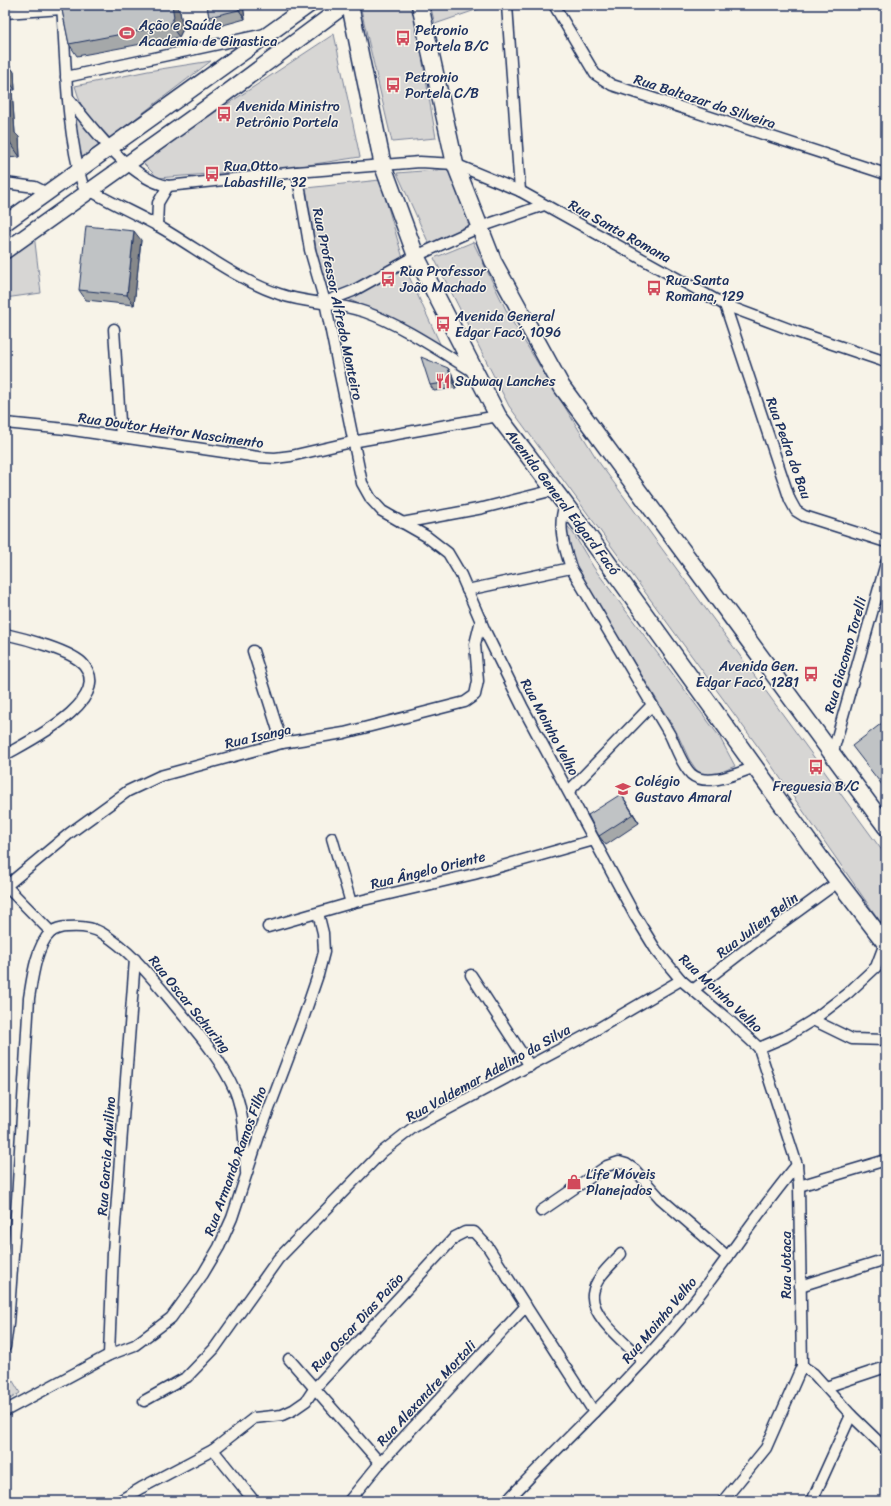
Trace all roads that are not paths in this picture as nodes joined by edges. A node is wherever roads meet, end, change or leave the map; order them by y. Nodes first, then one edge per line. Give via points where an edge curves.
1 (309, 5) edge
2 (345, 5) edge
3 (350, 5) edge
4 (420, 5) edge
5 (507, 5) edge
6 (554, 5) edge
7 (62, 7) edge
8 (5, 13) edge
9 (271, 32) junction
10 (66, 76) junction
11 (68, 98) junction
12 (109, 148) junction
13 (127, 163) junction
14 (454, 164) junction
15 (383, 166) junction
16 (78, 171) junction
17 (296, 172) junction
18 (886, 174) edge
19 (5, 183) edge
20 (168, 186) junction
21 (90, 191) junction
22 (520, 191) junction
23 (47, 193) junction
24 (544, 205) junction
25 (5, 223) edge
26 (157, 226) junction
27 (480, 227) junction
28 (5, 251) edge
29 (416, 256) junction
30 (325, 302) junction
31 (725, 305) junction
32 (114, 329) dead end
33 (886, 362) edge
34 (474, 372) junction
35 (498, 416) junction
36 (5, 424) edge
37 (121, 437) junction
38 (352, 442) junction
39 (554, 490) junction
40 (565, 504) junction
41 (402, 523) junction
42 (886, 542) edge
43 (886, 563) edge
44 (571, 568) junction
45 (467, 590) junction
46 (481, 620) junction
47 (5, 634) edge
48 (253, 651) dead end
49 (652, 705) junction
50 (282, 743) junction
51 (5, 755) edge
52 (832, 755) junction
53 (755, 767) junction
54 (569, 791) junction
55 (886, 827) edge
56 (332, 838) dead end
57 (594, 840) junction
58 (838, 882) junction
59 (5, 887) edge
60 (352, 903) junction
61 (318, 912) junction
62 (268, 926) dead end
63 (51, 932) junction
64 (886, 944) edge
65 (135, 959) junction
66 (881, 966) edge
67 (471, 975) dead end
68 (681, 980) junction
69 (693, 990) junction
70 (814, 1020) junction
71 (886, 1040) edge
72 (759, 1048) junction
73 (530, 1066) junction
74 (886, 1160) edge
75 (797, 1165) junction
76 (246, 1172) junction
77 (799, 1186) junction
78 (541, 1211) dead end
79 (621, 1254) dead end
80 (728, 1257) junction
81 (886, 1258) edge
82 (800, 1286) junction
83 (526, 1306) junction
84 (5, 1347) edge
85 (109, 1355) junction
86 (289, 1360) dead end
87 (643, 1361) junction
88 (802, 1366) junction
89 (886, 1367) edge
90 (826, 1387) junction
91 (314, 1389) junction
92 (144, 1401) dead end
93 (5, 1411) edge
94 (594, 1412) junction
95 (851, 1415) junction
96 (886, 1449) edge
97 (213, 1450) junction
98 (380, 1463) junction
99 (119, 1501) edge
100 (254, 1501) edge
101 (349, 1501) edge
102 (507, 1501) edge
103 (723, 1501) edge
104 (812, 1501) edge

1 - 9 main road
2 - 13 main road
3 - 15 main road, Avenida General Edgard Facó
4 - 14 main road
5 - 22 street
6 - 18 street, Rua Baltazar da Silveira via 595,74 612,85
7 - 8 street
7 - 10 street
9 - 10 street
9 - 12 main road
10 - 11 street
11 - 12 street
11 - 16 street
12 - 13 street
12 - 16 main road
13 - 20 street via 148,180
13 - 21 main road
14 - 15 street, Rua Santa Romana via 420,162
14 - 22 street, Rua Santa Romana
14 - 27 main road
15 - 17 street, Rua Santa Romana
15 - 29 main road, Avenida General Edgard Facó
16 - 21 street via 83,186
16 - 23 main road
17 - 20 street, Rua Santa Romana
17 - 30 street, Rua Professor Alfredo Monteiro via 310,250
19 - 23 street via 35,187
20 - 26 street via 158,203
21 - 26 street
21 - 28 main road
22 - 24 street, Rua Santa Romana
23 - 25 main road
24 - 27 street
24 - 31 street, Rua Santa Romana
26 - 30 street via 246,279 279,294 301,300
27 - 29 street
27 - 52 main road via 493,261 562,387
29 - 30 street via 353,291
29 - 34 main road, Avenida General Edgard Facó
30 - 34 street via 365,312 384,320
30 - 38 street, Rua Professor Alfredo Monteiro
31 - 33 street, Rua Santa Romana
31 - 42 street, Rua Pedra do Bau via 790,500 796,511 804,516
32 - 37 street
34 - 35 main road, Avenida General Edgard Facó
35 - 38 street, Rua Doutor Heitor Nascimento
35 - 39 main road, Avenida General Edgard Facó
36 - 37 street, Rua Doutor Heitor Nascimento
37 - 38 street, Rua Doutor Heitor Nascimento via 275,458
38 - 41 street, Rua Moinho Velho via 362,482 371,499 382,511
39 - 40 main road, Avenida General Edgard Facó
39 - 41 street via 483,508
40 - 44 street via 561,535
40 - 53 main road, Avenida General Edgard Facó
41 - 45 street, Rua Moinho Velho via 426,536 448,554
43 - 52 street, Rua Giacomo Torelli
44 - 45 street
44 - 49 street
45 - 46 street, Rua Moinho Velho
46 - 50 street, Rua Isanga via 475,644 478,681 475,695 465,702 344,733
46 - 54 street, Rua Moinho Velho via 522,706
47 - 51 street via 68,653 84,664 90,682 88,693 79,706 41,734
48 - 50 street
49 - 53 street via 684,763 692,774 700,779 711,779
49 - 54 street
50 - 59 street, Rua Isanga via 160,776 128,790 70,833
52 - 55 main road
53 - 58 main road, Avenida General Edgard Facó
54 - 57 street, Rua Moinho Velho
56 - 60 street
57 - 60 street, Rua Ângelo Oriente via 474,874
57 - 68 street, Rua Moinho Velho via 656,950
58 - 64 main road, Avenida General Edgard Facó
58 - 69 street, Rua Julien Belin
59 - 63 street
60 - 61 street, Rua Ângelo Oriente
61 - 62 street, Rua Ângelo Oriente
61 - 76 street, Rua Armando Ramos Filho via 324,952 318,975
63 - 65 street, Rua Oscar Schuring via 63,927 79,926 100,932
63 - 84 street via 42,944 29,998 17,1207
64 - 66 street
65 - 76 street, Rua Oscar Schuring via 204,1040 223,1067 236,1093
65 - 85 street, Rua Garcia Aquilino via 113,1252
66 - 70 street
67 - 73 street
68 - 69 street, Rua Moinho Velho
68 - 73 street, Rua Valdemar Adelino da Silva
69 - 72 street, Rua Moinho Velho
70 - 71 street via 852,1039
70 - 72 street
72 - 75 street, Rua Moinho Velho
73 - 92 street, Rua Valdemar Adelino da Silva via 414,1128 382,1152 278,1259 214,1349 187,1376
74 - 77 street
75 - 77 street, Rua Jotaca
75 - 80 street, Rua Moinho Velho
76 - 85 street, Rua Armando Ramos Filho via 232,1218 219,1247 188,1296 165,1323 135,1345
77 - 82 street, Rua Jotaca
78 - 80 street via 607,1166 619,1162 635,1170 660,1198
79 - 87 street via 601,1275 593,1292 593,1304 598,1316
80 - 87 street, Rua Moinho Velho via 680,1319
81 - 82 street
82 - 88 street, Rua Jotaca
83 - 91 street, Rua Oscar Dias Paião via 488,1247 474,1232 465,1232 455,1237
83 - 94 street
83 - 98 street, Rua Alexandre Mortali
85 - 93 street, Rua Armando Ramos Filho
86 - 91 street
87 - 94 street, Rua Moinho Velho
88 - 90 street
88 - 103 street via 766,1448
89 - 90 street
90 - 95 street
91 - 97 street, Rua Oscar Dias Paião via 306,1401 293,1410 282,1415 254,1418
91 - 98 street
94 - 102 street, Rua Moinho Velho
95 - 96 street
95 - 104 street
97 - 99 street
97 - 100 street
98 - 101 street, Rua Alexandre Mortali

